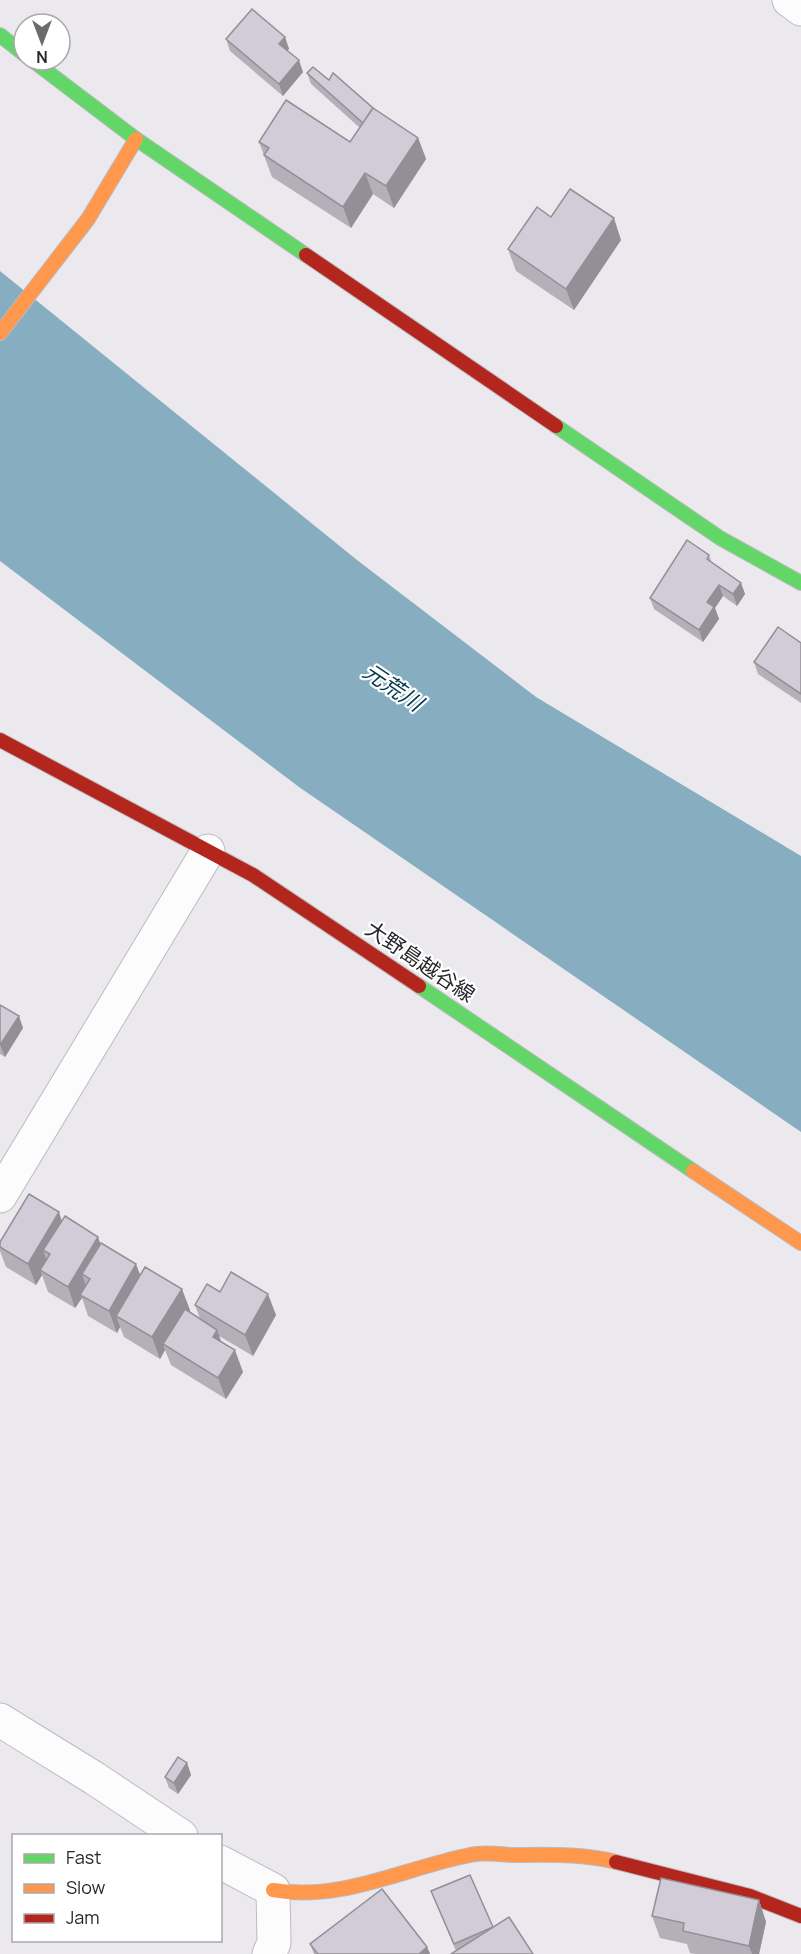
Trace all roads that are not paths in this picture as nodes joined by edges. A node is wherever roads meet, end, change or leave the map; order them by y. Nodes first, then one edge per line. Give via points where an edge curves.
1 (789, 0) edge
2 (801, 9) edge
3 (0, 35) edge
4 (12, 44) edge
5 (48, 72) edge
6 (136, 139) junction
7 (0, 333) edge
8 (801, 583) edge
9 (0, 740) edge
10 (208, 851) junction
11 (0, 1196) edge
12 (801, 1243) edge
13 (0, 1720) edge
14 (178, 1834) edge
15 (222, 1863) edge
16 (273, 1890) junction
17 (801, 1916) edge
18 (269, 1954) edge

1 - 2 street
3 - 4 street
5 - 6 street
6 - 7 street via 88,219
6 - 8 street via 720,538
9 - 10 street, 大野島越谷線
10 - 11 street
10 - 12 street, 大野島越谷線 via 263,882
13 - 14 street
15 - 16 street
16 - 17 street via 333,1891 472,1854 593,1856 750,1896
16 - 18 street via 274,1943

